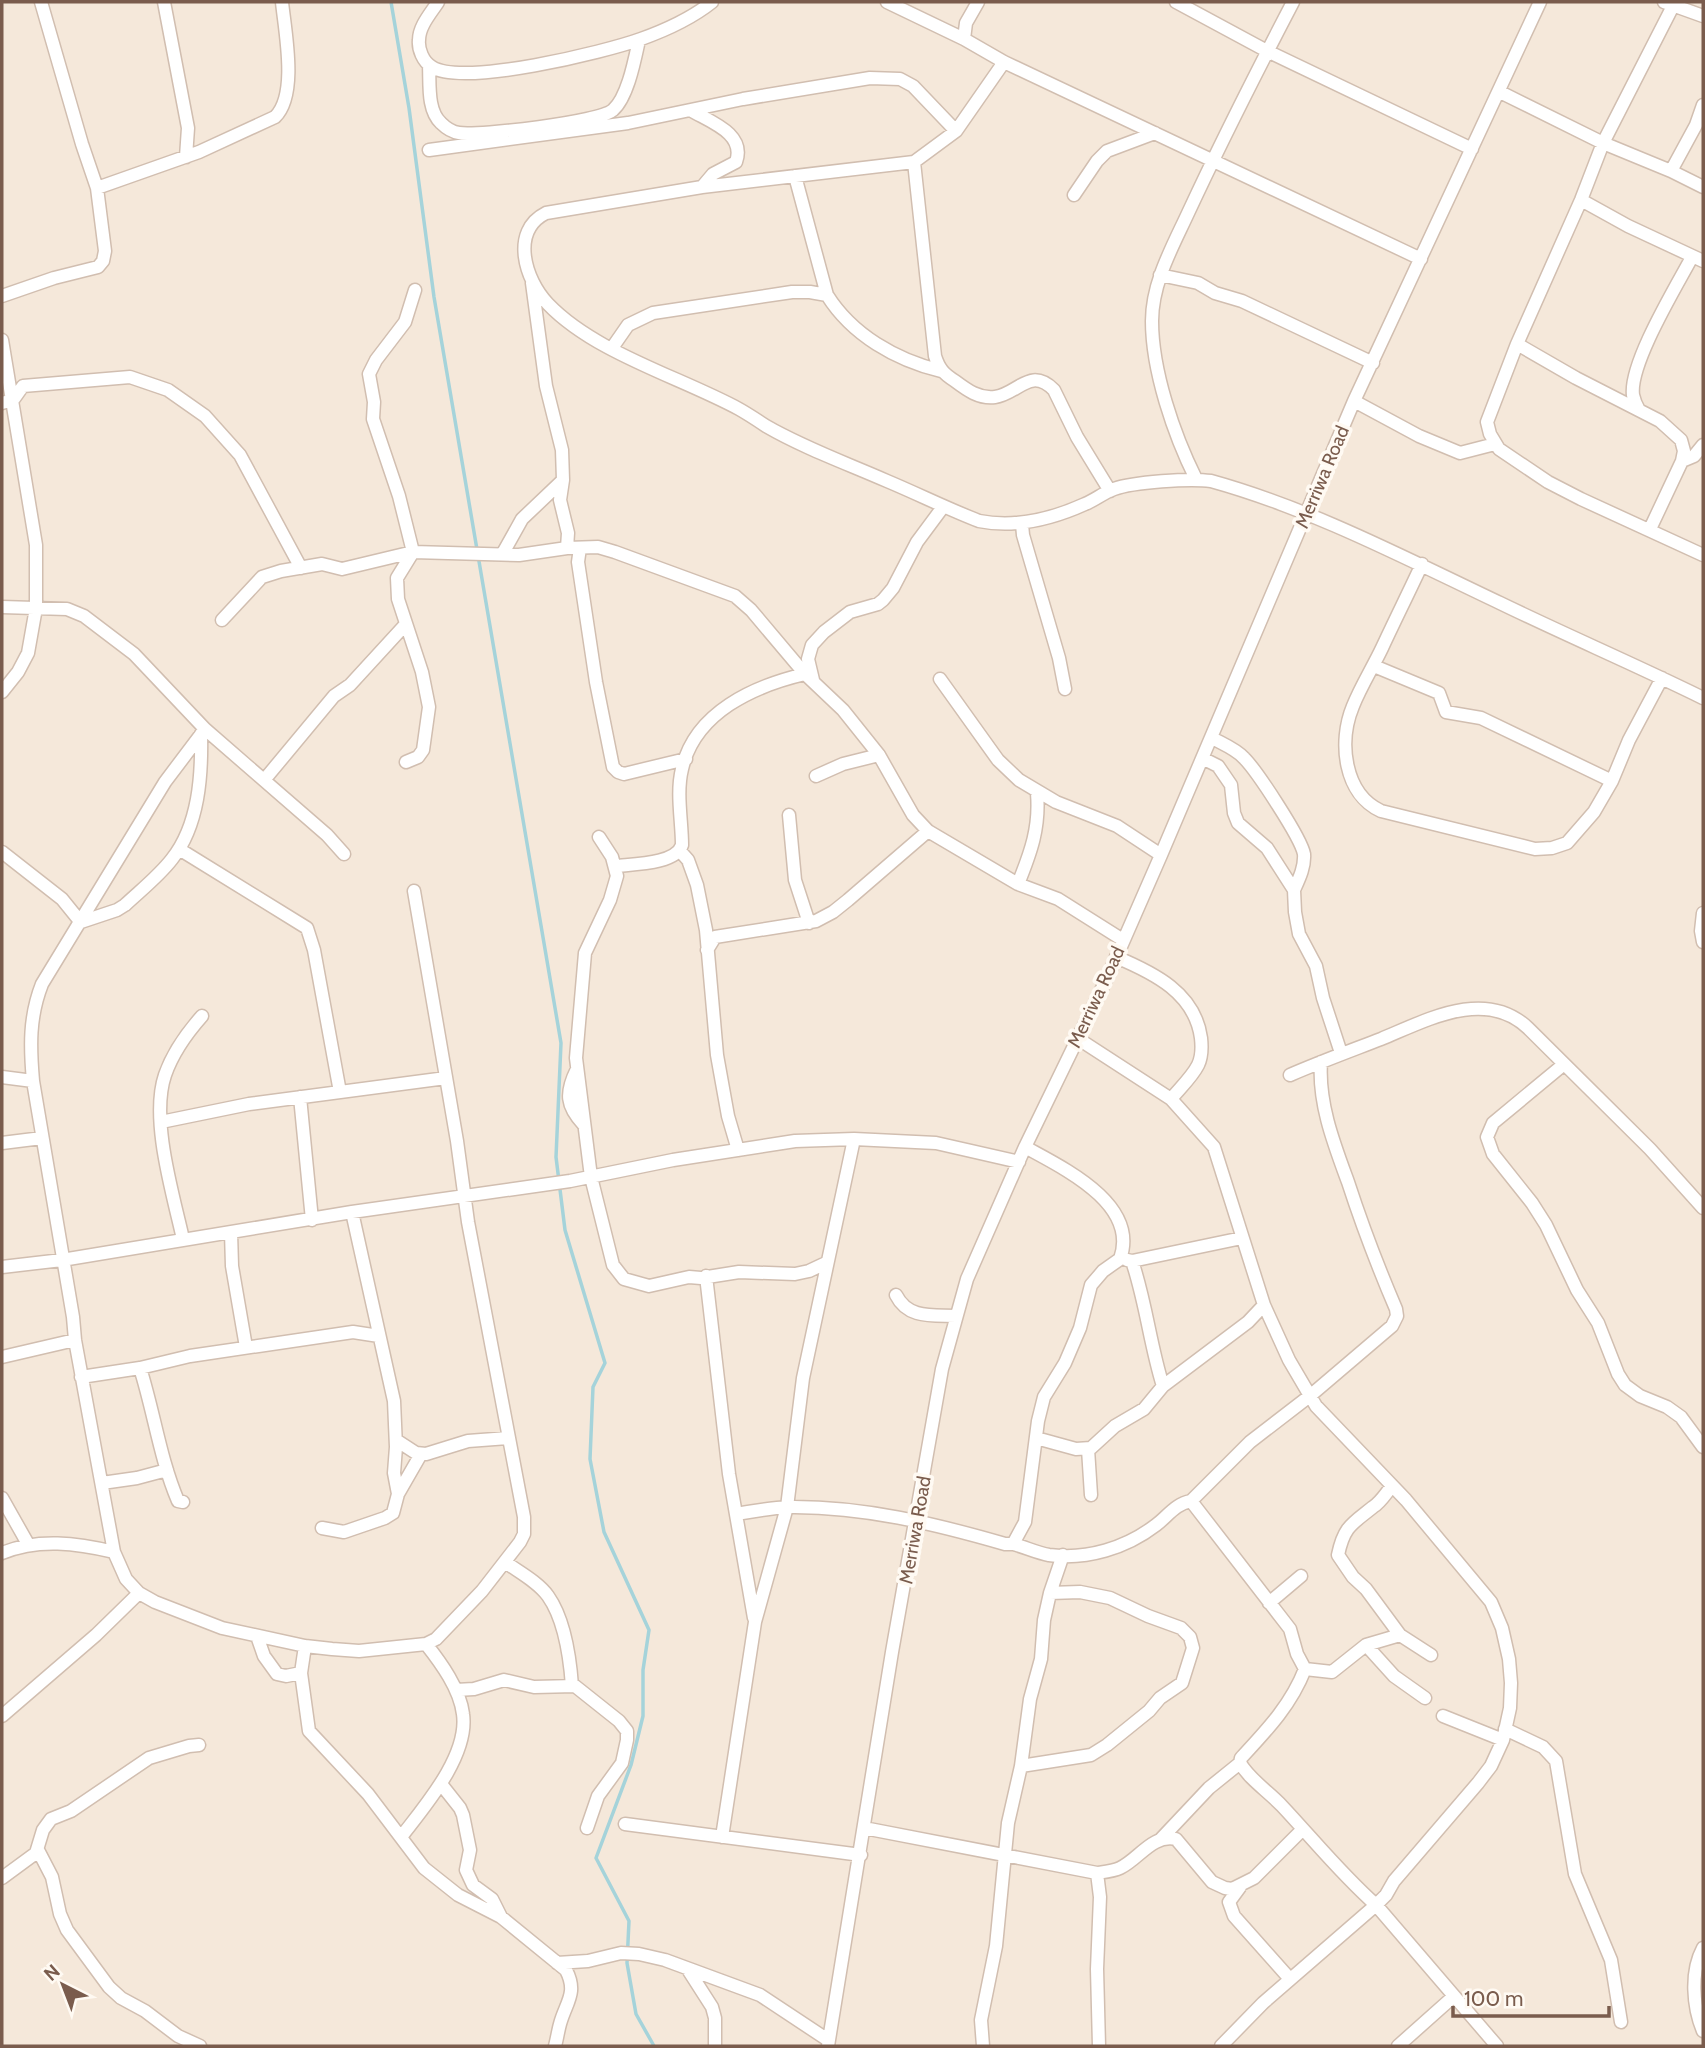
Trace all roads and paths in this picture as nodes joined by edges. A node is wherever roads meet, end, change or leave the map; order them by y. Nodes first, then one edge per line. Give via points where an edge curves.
1 (41, 2) edge
2 (164, 2) edge
3 (282, 2) edge
4 (438, 2) edge
5 (712, 2) edge
6 (887, 2) edge
7 (978, 2) edge
8 (1176, 2) edge
9 (1293, 2) edge
10 (1540, 2) edge
11 (1670, 3) edge
12 (1703, 16) edge
13 (964, 39) junction
14 (639, 40) junction
15 (1267, 51) junction
16 (1004, 62) junction
17 (429, 66) junction
18 (1500, 92) junction
19 (1703, 105) edge
20 (692, 111) junction
21 (1700, 126) edge
22 (956, 131) junction
23 (1155, 133) junction
24 (1603, 143) junction
25 (1472, 149) junction
26 (429, 150) dead end
27 (186, 157) junction
28 (1213, 160) junction
29 (914, 162) junction
30 (1671, 171) junction
31 (795, 176) junction
32 (702, 187) junction
33 (1703, 187) edge
34 (97, 188) junction
35 (1074, 195) dead end
36 (1581, 200) junction
37 (1421, 258) junction
38 (1698, 259) edge
39 (1160, 275) junction
40 (531, 278) junction
41 (415, 290) dead end
42 (827, 295) junction
43 (2, 296) edge
44 (2, 340) edge
45 (1517, 344) junction
46 (612, 348) junction
47 (1373, 363) junction
48 (941, 371) junction
49 (1354, 401) junction
50 (7, 402) edge
51 (1639, 410) junction
52 (1495, 444) junction
53 (1703, 445) edge
54 (1682, 461) junction
55 (1196, 479) junction
56 (563, 480) junction
57 (1110, 491) junction
58 (943, 507) junction
59 (1307, 513) junction
60 (1022, 524) junction
61 (1650, 529) junction
62 (574, 548) junction
63 (413, 552) junction
64 (503, 553) junction
65 (1703, 555) edge
66 (1422, 564) junction
67 (301, 568) junction
68 (2, 607) edge
69 (36, 608) junction
70 (222, 620) dead end
71 (405, 625) junction
72 (1374, 666) junction
73 (809, 677) junction
74 (1662, 678) junction
75 (940, 679) dead end
76 (1065, 689) dead end
77 (2, 692) edge
78 (1703, 698) edge
79 (203, 731) junction
80 (1212, 738) junction
81 (879, 755) junction
82 (686, 759) junction
83 (1204, 759) junction
84 (406, 762) dead end
85 (816, 776) dead end
86 (265, 779) junction
87 (1612, 781) junction
88 (1037, 793) junction
89 (789, 815) dead end
90 (928, 831) junction
91 (599, 837) dead end
92 (179, 849) junction
93 (680, 851) junction
94 (2, 852) edge
95 (344, 854) dead end
96 (1161, 855) junction
97 (616, 866) junction
98 (1018, 884) junction
99 (1294, 890) junction
100 (414, 891) dead end
101 (1703, 914) edge
102 (80, 921) junction
103 (809, 923) junction
104 (1123, 940) junction
105 (1703, 942) edge
106 (707, 951) junction
107 (1116, 957) junction
108 (202, 1016) dead end
109 (1077, 1038) junction
110 (1341, 1053) junction
111 (1321, 1062) junction
112 (1563, 1065) junction
113 (1290, 1075) dead end
114 (2, 1077) edge
115 (446, 1078) junction
116 (33, 1082) junction
117 (340, 1092) junction
118 (300, 1097) junction
119 (1171, 1099) junction
120 (161, 1122) junction
121 (42, 1138) junction
122 (854, 1139) junction
123 (2, 1143) edge
124 (1025, 1147) junction
125 (738, 1150) junction
126 (1018, 1162) junction
127 (591, 1177) junction
128 (465, 1196) junction
129 (1703, 1208) edge
130 (352, 1212) junction
131 (312, 1220) junction
132 (231, 1232) junction
133 (1242, 1238) junction
134 (183, 1239) junction
135 (62, 1260) junction
136 (1126, 1260) junction
137 (826, 1262) junction
138 (2, 1267) edge
139 (706, 1276) junction
140 (896, 1295) dead end
141 (1264, 1305) junction
142 (374, 1314) junction
143 (956, 1316) junction
144 (353, 1332) junction
145 (379, 1336) junction
146 (75, 1340) junction
147 (246, 1347) junction
148 (2, 1357) edge
149 (140, 1368) junction
150 (81, 1377) junction
151 (1163, 1386) junction
152 (1311, 1395) junction
153 (508, 1438) junction
154 (1036, 1438) junction
155 (396, 1440) junction
156 (1703, 1447) edge
157 (1088, 1449) junction
158 (421, 1454) junction
159 (167, 1470) junction
160 (102, 1483) junction
161 (1392, 1486) junction
162 (398, 1494) junction
163 (1091, 1495) dead end
164 (2, 1498) edge
165 (183, 1502) dead end
166 (1191, 1502) junction
167 (787, 1507) junction
168 (736, 1514) junction
169 (917, 1522) junction
170 (322, 1528) dead end
171 (28, 1544) junction
172 (1013, 1544) junction
173 (114, 1552) junction
174 (2, 1553) edge
175 (1063, 1555) junction
176 (505, 1562) junction
177 (1301, 1576) dead end
178 (139, 1593) junction
179 (1050, 1593) junction
180 (1269, 1603) junction
181 (755, 1622) junction
182 (1400, 1635) junction
183 (257, 1636) junction
184 (426, 1644) junction
185 (1366, 1645) junction
186 (305, 1646) junction
187 (1431, 1655) dead end
188 (1306, 1669) junction
189 (301, 1673) junction
190 (572, 1686) junction
191 (456, 1690) junction
192 (1425, 1698) dead end
193 (2, 1716) edge
194 (1443, 1716) dead end
195 (1504, 1735) junction
196 (199, 1745) dead end
197 (1240, 1763) junction
198 (1021, 1766) junction
199 (441, 1784) junction
200 (625, 1824) dead end
201 (587, 1828) dead end
202 (864, 1828) junction
203 (1302, 1829) junction
204 (401, 1837) junction
205 (722, 1837) junction
206 (1160, 1840) junction
207 (37, 1850) junction
208 (861, 1855) junction
209 (1004, 1855) junction
210 (1097, 1873) junction
211 (2, 1878) edge
212 (1240, 1887) junction
213 (1376, 1905) junction
214 (501, 1917) junction
215 (1703, 1948) edge
216 (557, 1963) junction
217 (687, 1968) junction
218 (1290, 1979) junction
219 (1453, 1997) junction
220 (1621, 2022) dead end
221 (1703, 2031) edge
222 (828, 2043) edge
223 (200, 2046) edge
224 (555, 2046) edge
225 (715, 2046) edge
226 (983, 2046) edge
227 (1099, 2046) edge
228 (1221, 2046) edge
229 (1398, 2046) edge
230 (1497, 2046) edge

1 - 34 street
2 - 27 street via 188,128
3 - 27 street via 288,63 281,112
4 - 17 street via 418,42
5 - 14 street
6 - 13 street
7 - 13 street via 966,23
8 - 15 street
9 - 15 street
10 - 18 street, Merriwa Road
11 - 12 street
11 - 24 street
13 - 16 street
14 - 17 street via 478,74
14 - 17 street via 623,94 613,111 521,129 478,134 450,131 436,117
15 - 25 street
15 - 28 street
16 - 22 street
16 - 23 street
18 - 24 street
18 - 25 street, Merriwa Road
19 - 21 street
20 - 22 street via 883,77 913,86
20 - 26 street
20 - 32 street via 724,129 734,139 737,151 736,162 713,174
21 - 30 street
22 - 29 street
23 - 28 street
23 - 35 street via 1107,151
24 - 30 street
24 - 36 street
25 - 37 street, Merriwa Road
27 - 34 street
28 - 37 street
28 - 39 street
29 - 31 street
29 - 48 street via 935,356
30 - 33 street
31 - 32 street
31 - 42 street
32 - 40 street via 585,205 536,218 527,233 525,251
34 - 43 street via 105,251 98,268
36 - 38 street
36 - 45 street
37 - 47 street, Merriwa Road
38 - 51 street via 1660,316 1636,371 1632,393
39 - 47 street via 1198,283 1242,301
39 - 55 street via 1152,321 1161,381 1174,428
40 - 46 street via 548,304
40 - 56 street via 546,386 562,450
41 - 63 street via 405,322 369,374 373,419
42 - 46 street via 792,292 653,313 628,325
42 - 48 street via 847,322 867,337 908,361
44 - 50 street
45 - 51 street
45 - 52 street via 1487,422
46 - 58 street via 812,449
47 - 49 street, Merriwa Road
48 - 57 street via 967,390 987,397 1033,380 1048,384
49 - 52 street via 1460,453
49 - 59 street, Merriwa Road
50 - 67 street via 23,386 130,377 167,390 205,416 240,455
50 - 69 street via 36,545
51 - 54 street via 1677,435 1684,447
52 - 61 street via 1548,482
53 - 54 street
54 - 61 street
55 - 57 street
55 - 59 street
56 - 62 street via 560,500
56 - 64 street via 522,519
57 - 60 street via 1068,512
58 - 60 street via 979,521
58 - 73 street via 883,600 850,612 812,645
59 - 66 street
59 - 80 street, Merriwa Road
60 - 76 street
61 - 65 street
62 - 64 street
62 - 73 street via 615,552 735,596
62 - 82 street via 613,767 624,774
63 - 64 street
63 - 67 street via 342,569 322,564
63 - 71 street via 397,578
66 - 72 street
66 - 74 street
67 - 70 street via 262,577
68 - 69 street
69 - 77 street via 28,653
69 - 79 street via 67,609 84,617 141,661
71 - 84 street via 429,707 423,750
71 - 86 street via 350,685 334,696
72 - 87 street via 1439,693 1446,712 1480,718
72 - 87 street via 1352,708 1345,748 1352,783 1372,807 1535,849 1552,848 1566,843 1594,812
73 - 81 street
73 - 82 street via 755,688 729,704 700,732
74 - 78 street
74 - 87 street
75 - 88 street via 999,760
79 - 86 street
79 - 92 street via 193,817
79 - 102 street via 165,782
80 - 83 street, Merriwa Road
80 - 99 street via 1243,757 1296,837 1304,857
81 - 85 street
81 - 90 street via 913,815
82 - 93 street via 680,782
83 - 96 street, Merriwa Road
83 - 99 street via 1218,766 1231,785 1238,823 1267,848
86 - 95 street
88 - 96 street via 1117,826
88 - 98 street via 1034,844
89 - 103 street via 795,880
90 - 98 street
90 - 103 street via 833,912
91 - 97 street
92 - 102 street via 125,905
92 - 117 street via 307,928
93 - 97 street via 648,863
93 - 106 street via 694,872
94 - 102 street via 62,899
96 - 104 street, Merriwa Road
97 - 127 street via 610,900 585,953 577,1069 570,1090 569,1105 585,1126
98 - 104 street via 1058,899
99 - 110 street via 1299,934 1316,966
100 - 115 street
101 - 105 street
102 - 116 street via 35,1001 30,1042
103 - 106 street via 724,934 715,937
104 - 107 street, Merriwa Road
106 - 125 street via 716,1055
107 - 109 street, Merriwa Road
107 - 119 street via 1147,970 1178,991 1195,1015 1202,1048 1199,1064
108 - 120 street via 180,1043 164,1077
109 - 119 street
109 - 124 street, Merriwa Road
110 - 111 street
110 - 112 street via 1442,1013 1472,1009 1497,1011 1524,1023
111 - 113 street
111 - 152 street via 1325,1110 1337,1154 1396,1316 1392,1326
112 - 129 street
112 - 156 street via 1493,1123 1487,1137 1489,1146 1546,1225 1598,1323 1620,1379 1640,1396 1681,1417
114 - 116 street
115 - 117 street
115 - 128 street
116 - 121 street
117 - 118 street
118 - 120 street
118 - 131 street
119 - 133 street via 1214,1147
120 - 134 street
121 - 123 street
121 - 135 street
122 - 125 street via 795,1141
122 - 126 street via 936,1143
122 - 137 street
124 - 126 street, Merriwa Road
124 - 136 street via 1082,1179 1108,1207 1125,1235
125 - 127 street
126 - 143 street, Merriwa Road via 967,1279
127 - 128 street
127 - 139 street via 612,1265 621,1276 649,1286
128 - 130 street
128 - 153 street
130 - 131 street
130 - 142 street
131 - 132 street
132 - 134 street
132 - 147 street
133 - 136 street
133 - 141 street
134 - 135 street
135 - 138 street
135 - 146 street
136 - 151 street via 1141,1287
136 - 154 street via 1103,1271 1091,1285 1080,1328 1042,1402
137 - 139 street via 795,1273
137 - 167 street via 803,1378
139 - 168 street
140 - 143 street via 913,1313
141 - 151 street
141 - 152 street
142 - 144 street
142 - 145 street
143 - 169 street, Merriwa Road via 942,1369
144 - 145 street
144 - 147 street
145 - 155 street via 394,1401
146 - 148 street
146 - 150 street
147 - 149 street
149 - 150 street
149 - 159 street
150 - 160 street
151 - 157 street via 1144,1409
152 - 161 street via 1325,1417
152 - 166 street via 1250,1442
153 - 158 street via 468,1441
153 - 176 street via 525,1529
154 - 157 street
154 - 172 street via 1024,1522
155 - 158 street
155 - 162 street
157 - 163 street
158 - 162 street
159 - 160 street
159 - 165 street via 178,1502
160 - 173 street
161 - 182 street via 1376,1506 1352,1522 1342,1536 1338,1555
161 - 195 street via 1491,1602 1502,1628 1510,1671
162 - 170 street via 393,1513 385,1518 344,1532
164 - 171 street
166 - 175 street via 1180,1503 1119,1548
166 - 180 street
167 - 168 street
167 - 169 street via 833,1508
167 - 181 street
168 - 181 street
169 - 172 street
169 - 202 street, Merriwa Road
171 - 173 street via 82,1544
171 - 174 street
172 - 175 street
173 - 178 street via 126,1579
175 - 179 street
176 - 184 street via 442,1633
176 - 190 street via 549,1598 566,1640
177 - 180 street
178 - 183 street via 222,1628
178 - 193 street
179 - 198 street
179 - 198 street via 1110,1598 1181,1628 1193,1648 1182,1683 1107,1745 1091,1755
180 - 188 street via 1290,1629
181 - 205 street
182 - 185 street
182 - 187 street
183 - 186 street
183 - 189 street via 277,1674
184 - 186 street via 359,1651
184 - 191 street
185 - 188 street via 1332,1672
185 - 192 street via 1394,1676
186 - 189 street
188 - 197 street via 1284,1710
189 - 204 street via 307,1730 368,1794
190 - 191 street via 534,1687 505,1680
190 - 201 street via 627,1731 622,1763 598,1796
191 - 199 street via 464,1724
194 - 195 street
195 - 213 street via 1478,1783
195 - 220 street via 1543,1747 1556,1761 1575,1874 1611,1960
196 - 207 street via 149,1758 71,1811 51,1819
197 - 203 street
197 - 206 street
198 - 209 street
199 - 204 street
199 - 214 street via 463,1815 470,1850 466,1870 473,1885 492,1899
200 - 205 street
202 - 208 street, Merriwa Road
202 - 209 street
203 - 212 street
203 - 213 street
204 - 214 street via 424,1868 458,1895
205 - 208 street
206 - 210 street via 1121,1868
206 - 212 street via 1176,1839 1218,1885
207 - 211 street
207 - 223 street via 52,1877 67,1930 109,1987 178,2036
208 - 222 street, Merriwa Road
209 - 210 street
209 - 226 street via 996,1947 981,2020
210 - 227 street
212 - 218 street via 1229,1902 1234,1916
213 - 218 street
213 - 219 street
214 - 216 street
215 - 221 street via 1694,1990
216 - 217 street via 621,1953
216 - 224 street via 572,1981 572,1993
217 - 222 street via 760,1994
217 - 225 street via 712,2007
218 - 228 street
219 - 229 street
219 - 230 street

